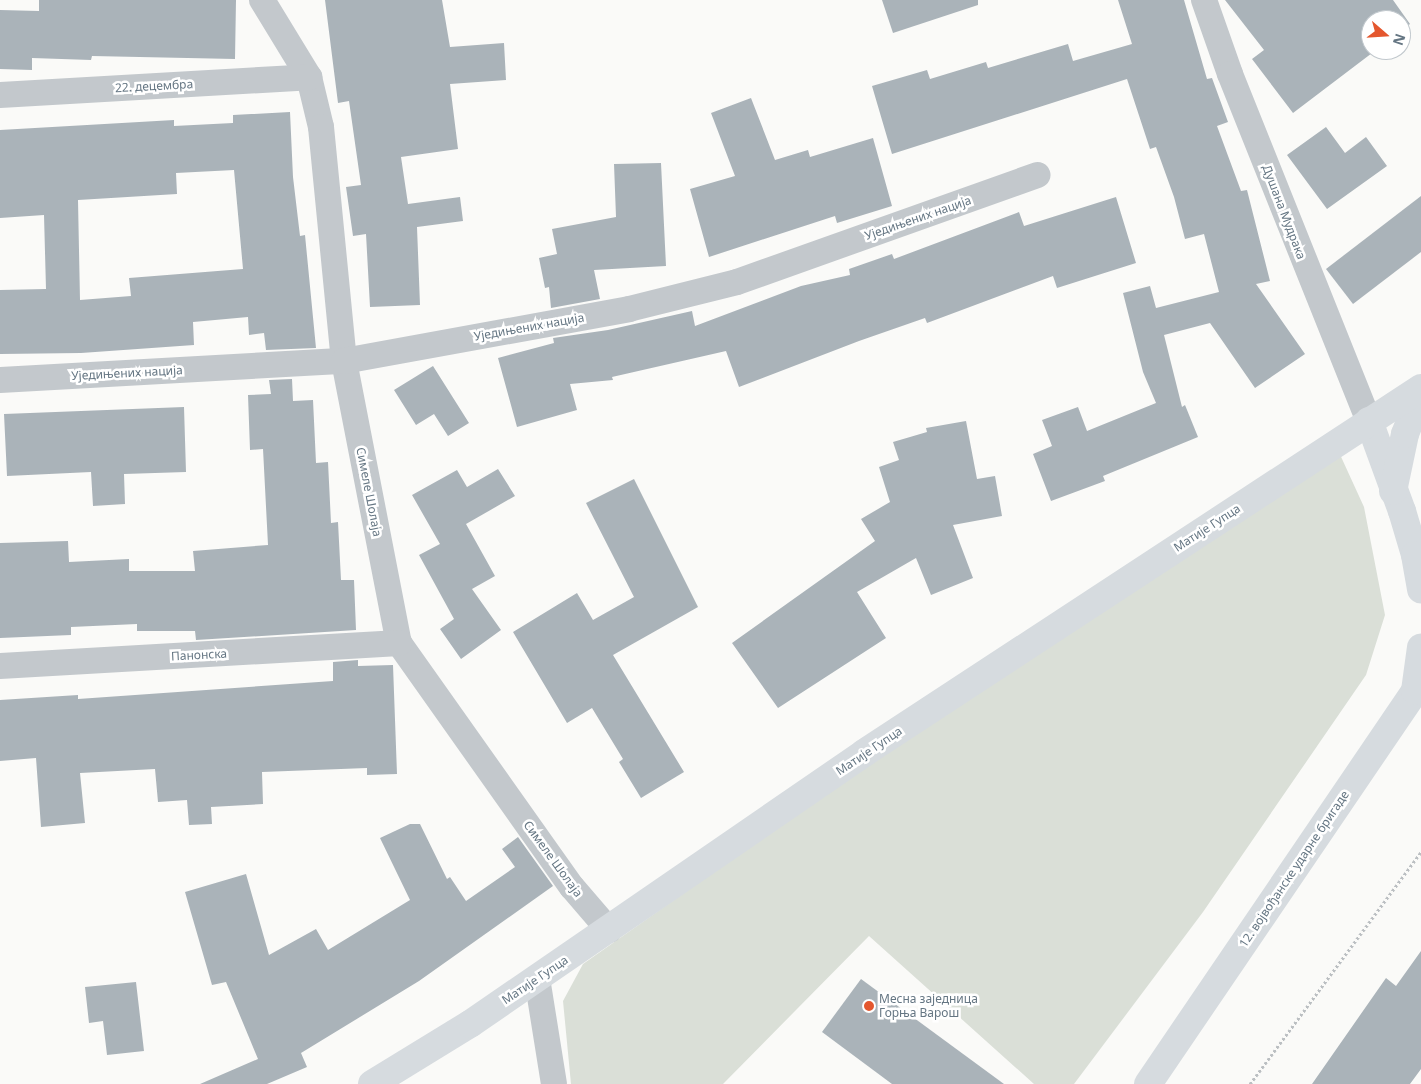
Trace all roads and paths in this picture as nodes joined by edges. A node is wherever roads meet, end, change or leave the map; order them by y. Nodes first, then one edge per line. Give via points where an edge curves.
1 (262, 0) edge
2 (1204, 0) edge
3 (309, 77) junction
4 (0, 95) edge
5 (1038, 175) dead end
6 (344, 361) junction
7 (0, 380) edge
8 (1421, 388) edge
9 (1421, 393) edge
10 (1369, 422) junction
11 (1393, 491) junction
12 (1421, 589) edge
13 (399, 643) junction
14 (1421, 647) edge
15 (0, 666) edge
16 (1421, 852) edge
17 (609, 930) junction
18 (537, 978) junction
19 (372, 1084) edge
20 (554, 1084) edge
21 (1148, 1084) edge
22 (1250, 1084) edge

1 - 3 street, Симеле Шолаја
2 - 10 street, Душана Мудрака via 1230,74
3 - 4 street, 22. децембра
3 - 6 street, Симеле Шолаја via 322,127
5 - 6 street, Уједињених нација via 737,282 629,309
6 - 7 street, Уједињених нација
6 - 13 street, Симеле Шолаја
8 - 10 main road, Матије Гупца
9 - 11 main road via 1404,434
10 - 11 main road
10 - 17 main road, Матије Гупца via 864,753
11 - 12 main road via 1416,555
13 - 15 street, Панонска
13 - 17 street, Симеле Шолаја via 572,887
14 - 21 main road, 12. војвођанске ударне бригаде via 1415,691
16 - 22 path
17 - 18 main road, Матије Гупца
18 - 19 main road, Матије Гупца
18 - 20 street

